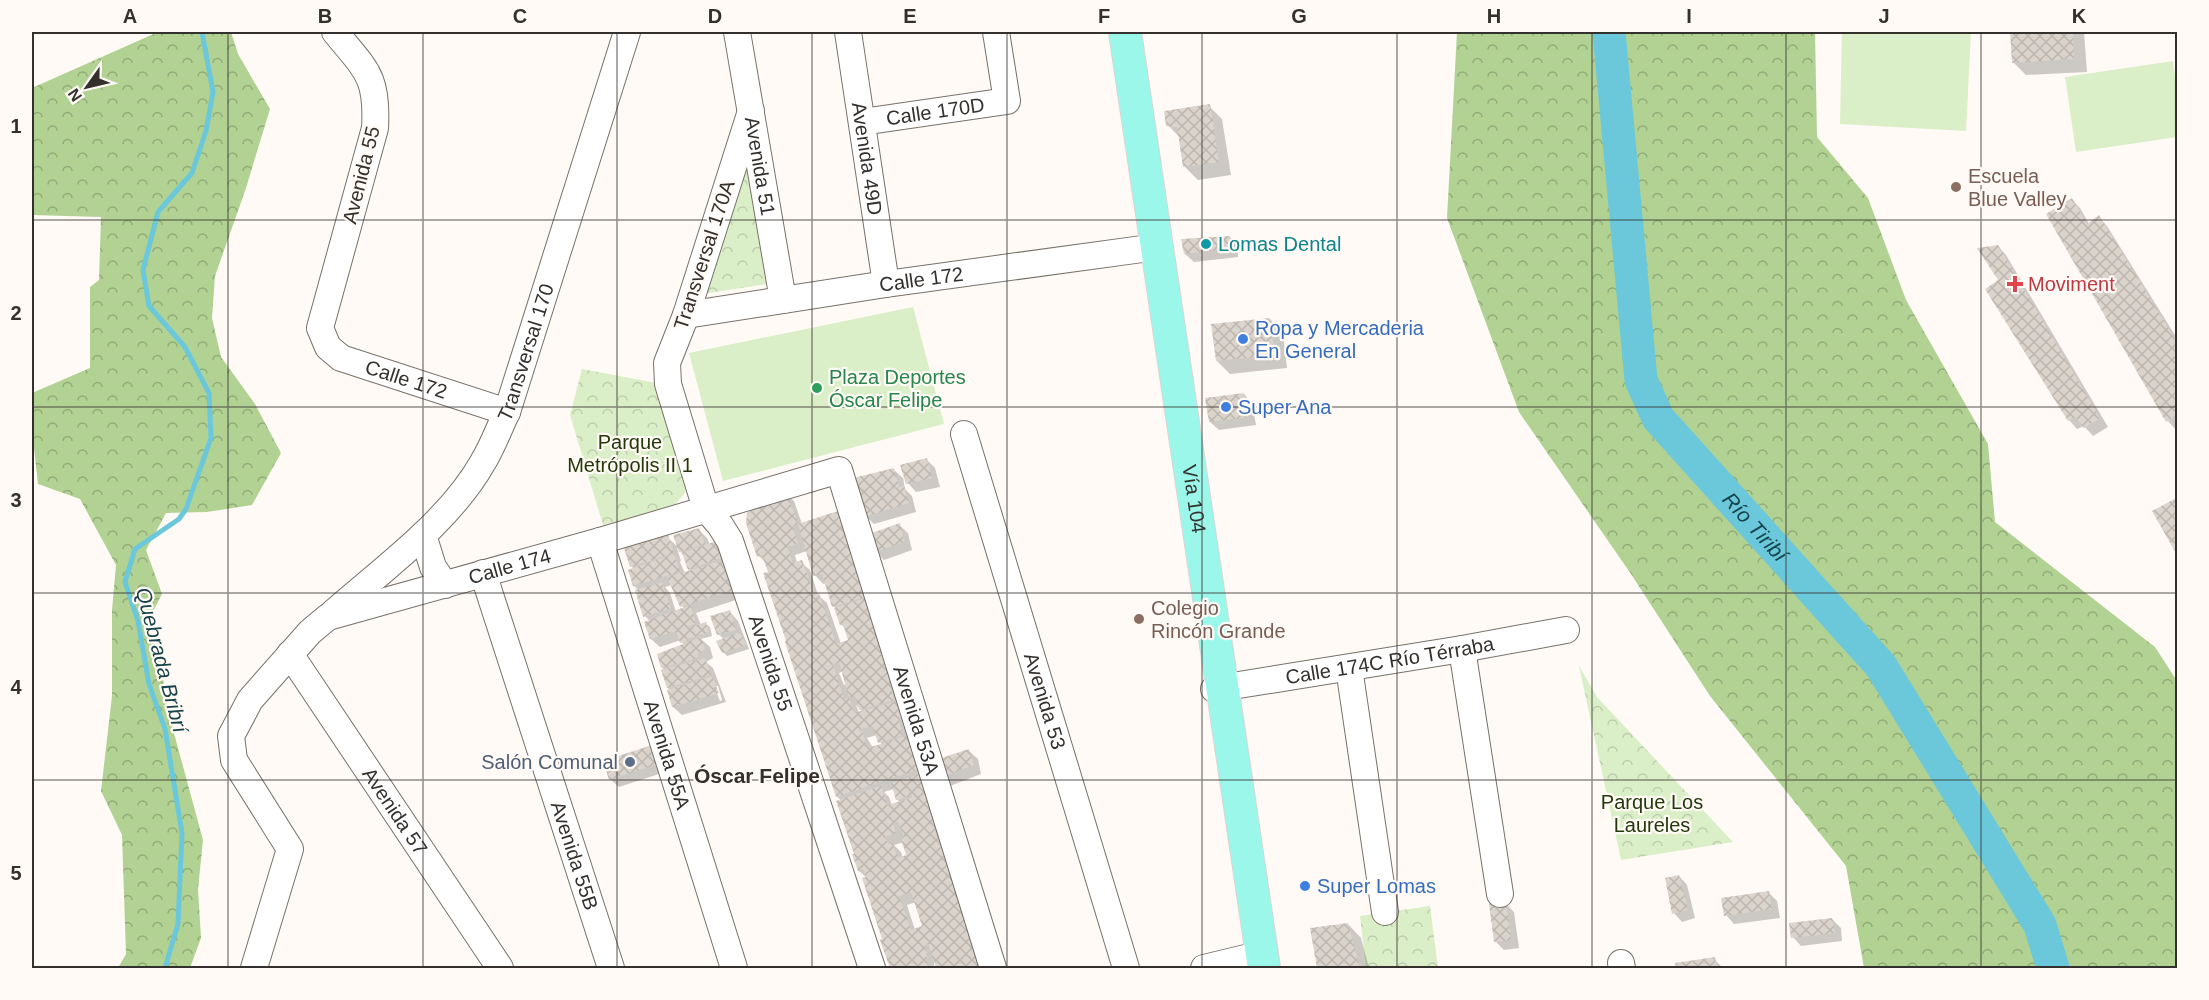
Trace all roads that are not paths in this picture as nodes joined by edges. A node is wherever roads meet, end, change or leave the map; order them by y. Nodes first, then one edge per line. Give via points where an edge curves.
1 (335, 32) edge
2 (627, 32) edge
3 (737, 32) edge
4 (848, 32) edge
5 (996, 32) edge
6 (1116, 32) edge
7 (1125, 32) edge
8 (751, 111) junction
9 (862, 122) junction
10 (1153, 247) junction
11 (886, 284) junction
12 (783, 300) junction
13 (686, 315) junction
14 (320, 327) joint
15 (667, 363) joint
16 (507, 412) junction
17 (964, 434) dead end
18 (839, 470) joint
19 (706, 509) junction
20 (423, 535) junction
21 (600, 541) junction
22 (483, 573) junction
23 (445, 585) junction
24 (328, 617) junction
25 (1566, 630) dead end
26 (1462, 649) junction
27 (290, 654) junction
28 (1349, 668) junction
29 (1218, 688) junction
30 (1500, 894) dead end
31 (1385, 912) dead end
32 (1258, 962) edge
33 (254, 969) edge
34 (500, 969) edge
35 (611, 969) edge
36 (735, 969) edge
37 (872, 969) edge
38 (993, 969) edge
39 (1126, 969) edge
40 (1204, 969) edge

1 - 14 street, Avenida 55 via 370,75 376,102 375,128
2 - 16 street, Transversal 170
3 - 8 street, Avenida 51
4 - 9 street, Avenida 49D
5 - 9 street, Calle 170D via 1007,101
6 - 10 main road, Vía 104
7 - 10 main road, Vía 104
8 - 12 street, Avenida 51
8 - 13 street, Transversal 170A
9 - 11 street, Avenida 49D
10 - 11 street, Calle 172
10 - 29 main road, Vía 104
11 - 12 street, Calle 172
12 - 13 street, Calle 172
13 - 15 street, Transversal 170A
14 - 16 street, Calle 172 via 328,347 341,358
15 - 19 street, Avenida 55 via 668,384
16 - 20 street, Transversal 170 via 483,463 450,508
17 - 39 street, Avenida 53
18 - 19 street, Calle 174
18 - 38 street, Avenida 53A
19 - 21 street, Calle 174
19 - 37 street, Avenida 55 via 730,541
20 - 23 street via 433,567
20 - 24 street, Transversal 170
21 - 22 street, Calle 174
21 - 36 street, Avenida 55A
22 - 23 street, Calle 174
22 - 35 street, Avenida 55B
23 - 24 street, Calle 174
24 - 27 street, Calle 174
25 - 26 street, Calle 174C Río Térraba
26 - 28 street, Calle 174C Río Térraba
26 - 30 street
27 - 33 street, Calle 174 via 250,700 231,736 234,760 290,849
27 - 34 street, Avenida 57
28 - 29 street, Calle 174C Río Térraba
28 - 31 street
29 - 32 main road, Vía 104
32 - 40 street

